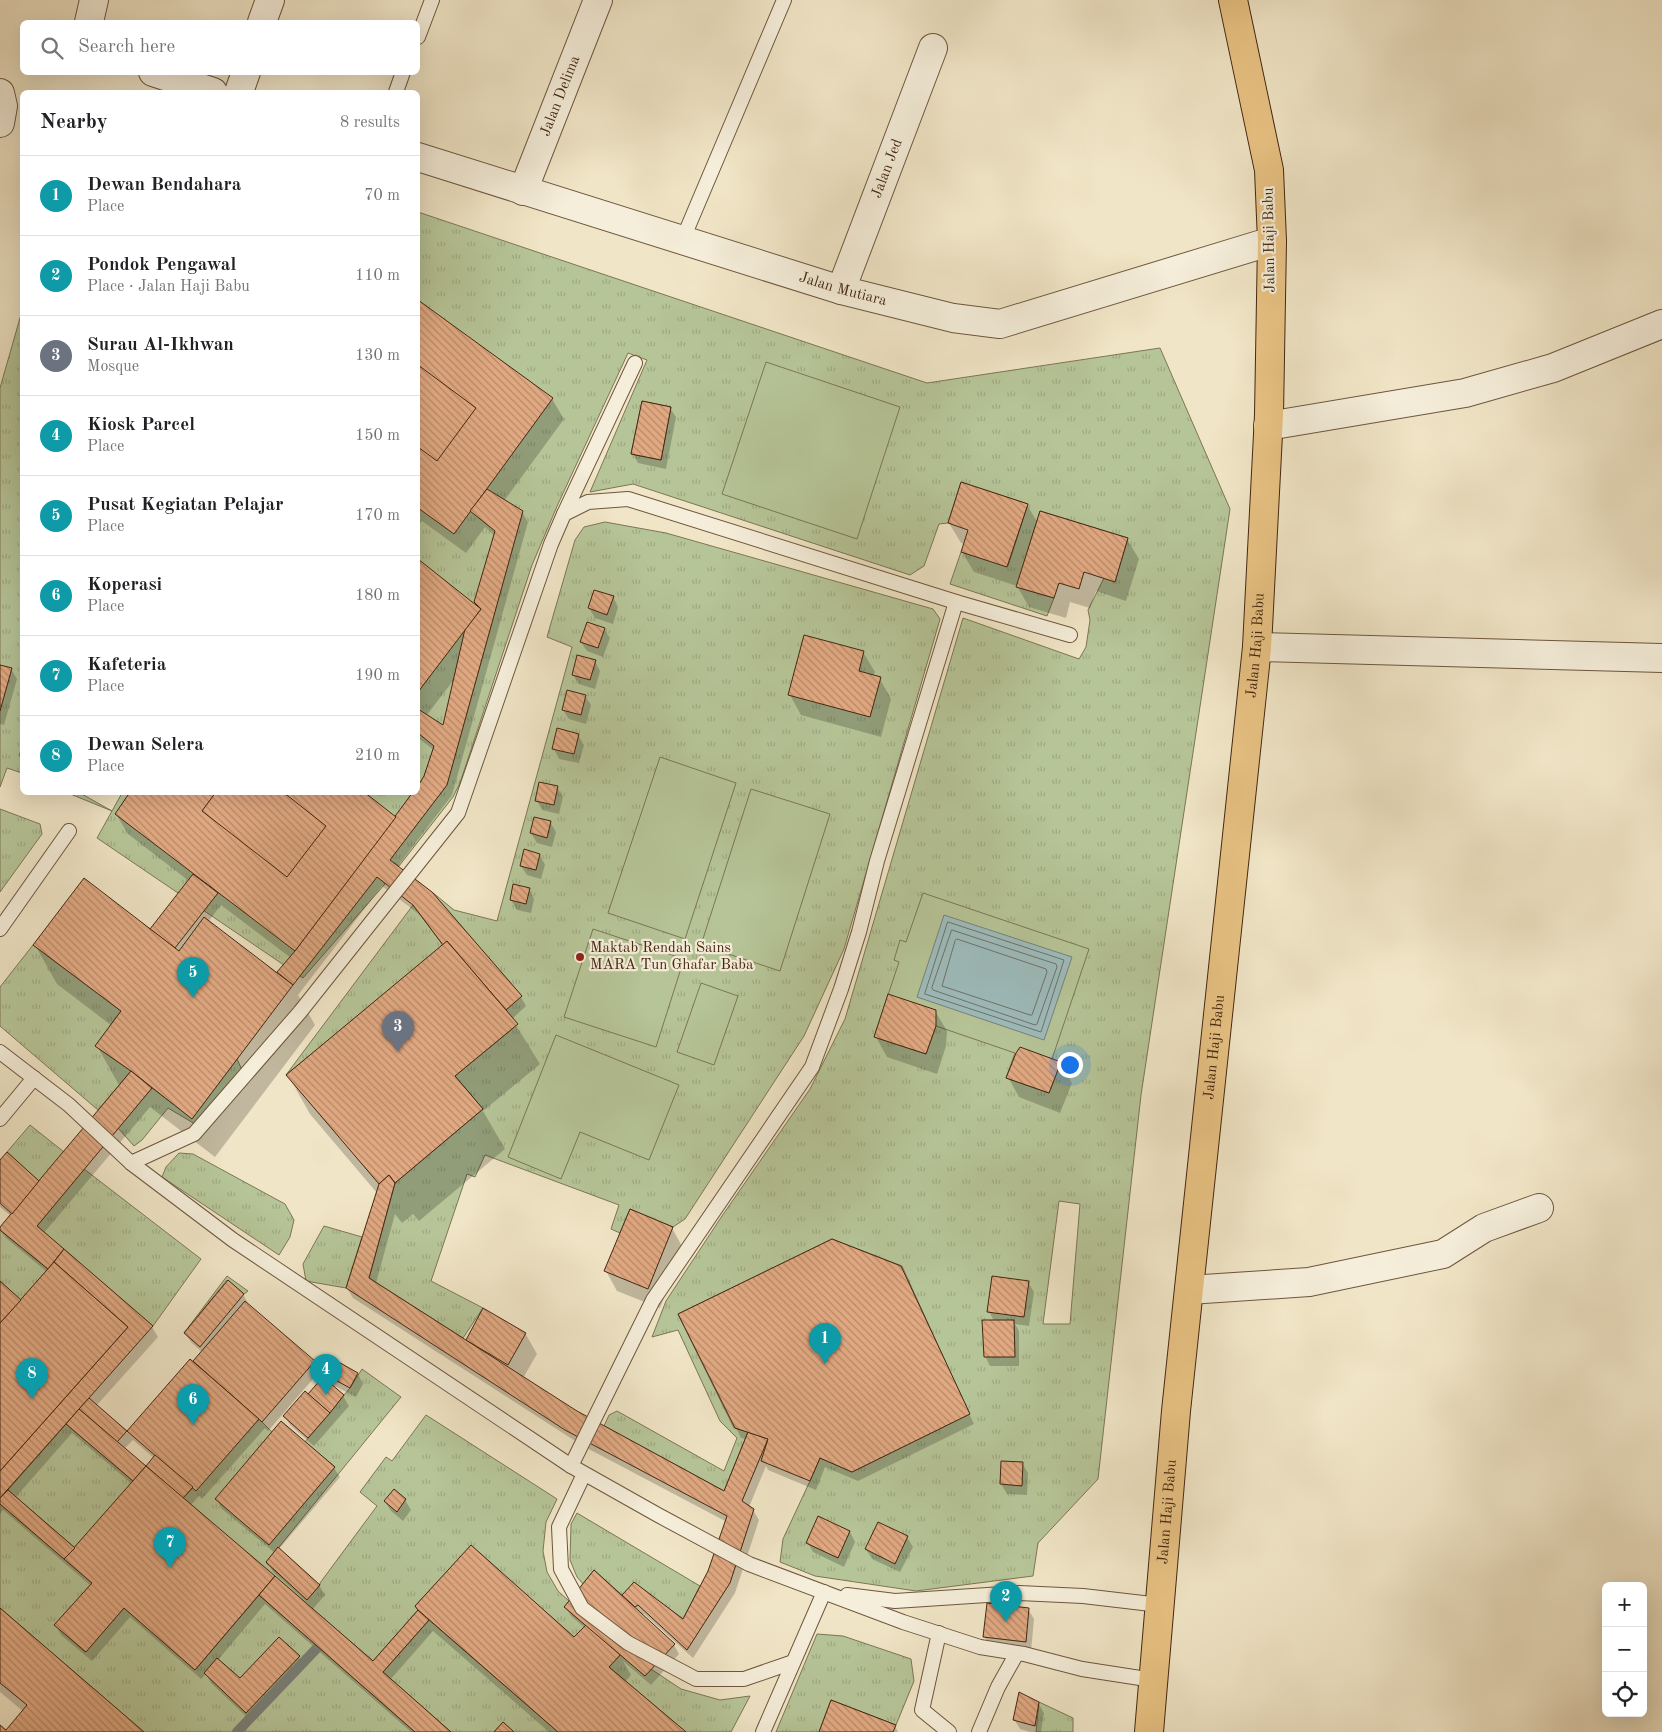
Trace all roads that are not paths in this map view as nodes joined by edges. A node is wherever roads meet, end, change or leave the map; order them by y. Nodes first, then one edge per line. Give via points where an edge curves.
1 (94, 0) edge
2 (270, 0) edge
3 (432, 0) edge
4 (598, 0) edge
5 (784, 0) edge
6 (1233, 0) edge
7 (89, 20) edge
8 (263, 20) edge
9 (420, 32) edge
10 (933, 48) dead end
11 (162, 75) edge
12 (245, 75) edge
13 (402, 75) edge
14 (207, 90) edge
15 (240, 90) edge
16 (397, 90) edge
17 (0, 93) edge
18 (0, 123) edge
19 (420, 159) edge
20 (523, 191) junction
21 (682, 241) junction
22 (1272, 241) junction
23 (841, 290) junction
24 (1662, 324) edge
25 (635, 362) dead end
26 (1268, 426) junction
27 (564, 514) junction
28 (956, 602) junction
29 (1070, 635) dead end
30 (1257, 647) junction
31 (1662, 658) edge
32 (68, 832) dead end
33 (0, 929) edge
34 (0, 1052) edge
35 (34, 1078) junction
36 (0, 1118) edge
37 (131, 1163) junction
38 (1539, 1208) dead end
39 (1189, 1290) junction
40 (571, 1466) junction
41 (584, 1474) junction
42 (824, 1592) junction
43 (1160, 1606) junction
44 (939, 1633) junction
45 (1017, 1653) junction
46 (793, 1662) junction
47 (1154, 1680) junction
48 (763, 1732) edge
49 (949, 1732) edge
50 (979, 1732) edge
51 (1149, 1732) edge

1 - 7 street
2 - 8 street
3 - 9 lane
4 - 20 street, Jalan Delima
5 - 21 lane
6 - 22 main road, Jalan Haji Babu via 1269,170
10 - 23 street, Jalan Jed
11 - 14 street
12 - 15 street
13 - 16 lane
17 - 18 street via 3,106
19 - 20 street, Jalan Mutiara
20 - 21 street, Jalan Mutiara
21 - 23 street, Jalan Mutiara
22 - 23 street, Jalan Mutiara via 1000,324 953,318
22 - 26 main road, Jalan Haji Babu
24 - 26 street via 1553,368 1464,393
25 - 27 lane
26 - 30 main road, Jalan Haji Babu
27 - 28 lane via 588,502 628,500
27 - 37 lane via 458,813 300,1012 194,1134
28 - 29 lane
28 - 40 lane via 877,861 859,932 812,1067 653,1300
30 - 31 street
30 - 39 main road, Jalan Haji Babu
32 - 33 lane
34 - 35 lane
35 - 36 lane
35 - 37 lane via 69,1105
37 - 40 lane via 233,1240
38 - 39 street via 1484,1228 1443,1254 1309,1282
39 - 43 main road, Jalan Haji Babu
40 - 41 lane
41 - 42 lane via 748,1564
41 - 46 lane via 559,1527 561,1569 582,1608 628,1643 696,1680 744,1679
42 - 43 lane via 895,1601 1019,1593 1083,1596
42 - 44 lane
42 - 46 lane
43 - 47 main road, Jalan Haji Babu
44 - 45 lane via 980,1647
44 - 49 lane via 922,1710
45 - 47 lane via 1082,1669
45 - 50 lane
46 - 48 lane
47 - 51 main road, Jalan Haji Babu

